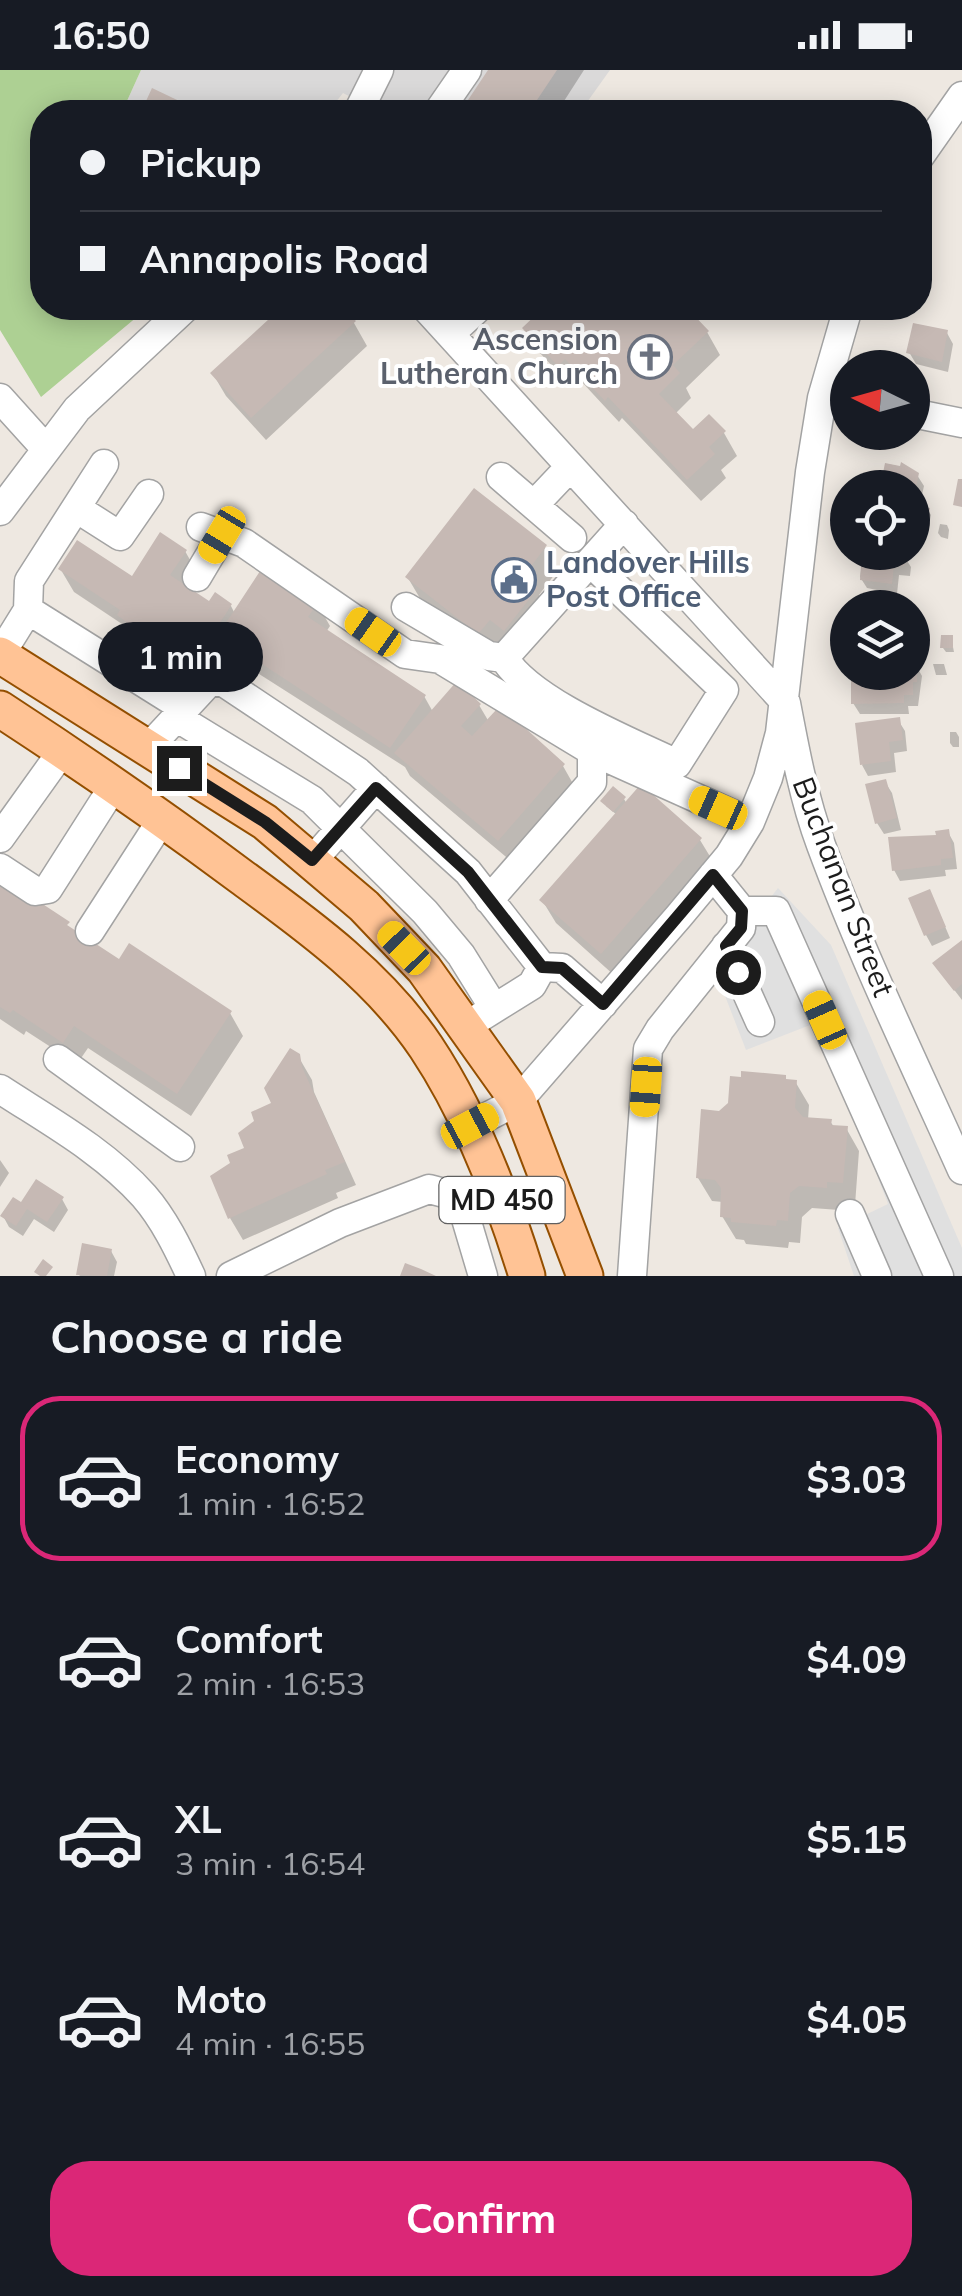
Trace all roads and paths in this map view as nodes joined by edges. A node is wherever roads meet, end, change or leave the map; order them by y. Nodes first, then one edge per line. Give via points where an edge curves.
1 (379, 70) edge
2 (467, 70) edge
3 (364, 100) edge
4 (446, 100) edge
5 (961, 100) edge
6 (932, 140) edge
7 (172, 320) edge
8 (437, 320) edge
9 (465, 320) edge
10 (846, 320) edge
11 (450, 334) junction
12 (842, 350) edge
13 (0, 398) edge
14 (830, 417) edge
15 (930, 417) edge
16 (962, 422) edge
17 (45, 448) junction
18 (104, 464) dead end
19 (570, 467) junction
20 (501, 477) dead end
21 (150, 494) dead end
22 (2, 504) edge
23 (534, 505) junction
24 (76, 508) junction
25 (624, 524) junction
26 (572, 538) dead end
27 (590, 562) junction
28 (197, 577) dead end
29 (406, 607) dead end
30 (28, 610) junction
31 (0, 655) edge
32 (504, 658) junction
33 (786, 703) junction
34 (1, 711) edge
35 (180, 712) junction
36 (146, 749) junction
37 (63, 750) junction
38 (592, 752) junction
39 (116, 784) junction
40 (376, 788) junction
41 (163, 818) junction
42 (750, 822) junction
43 (340, 828) junction
44 (0, 838) edge
45 (312, 860) junction
46 (0, 868) edge
47 (713, 875) junction
48 (489, 900) junction
49 (742, 911) junction
50 (90, 931) dead end
51 (726, 946) junction
52 (542, 967) junction
53 (603, 1004) junction
54 (480, 1017) junction
55 (760, 1022) dead end
56 (58, 1059) dead end
57 (0, 1089) edge
58 (518, 1101) junction
59 (470, 1126) junction
60 (180, 1147) dead end
61 (962, 1170) edge
62 (850, 1214) dead end
63 (191, 1276) edge
64 (231, 1276) edge
65 (484, 1276) edge
66 (527, 1276) edge
67 (586, 1276) edge
68 (632, 1276) edge
69 (877, 1276) edge
70 (939, 1276) edge

1 - 3 street
2 - 4 street
5 - 6 street
7 - 17 street
8 - 11 street
9 - 11 street
10 - 12 street
11 - 19 street
13 - 17 street
14 - 33 street via 808,490
15 - 16 street
17 - 22 street
18 - 24 street
19 - 23 street
19 - 25 street
20 - 23 street
21 - 24 street via 120,536
23 - 26 street
24 - 30 street via 29,581
25 - 27 street
25 - 33 street
27 - 32 street
27 - 32 street via 724,690 677,764 562,706 515,676
28 - 38 street via 212,531 244,543 405,654 440,660
29 - 32 street via 489,656
30 - 31 street
30 - 35 street
31 - 36 main road, MD 450
33 - 42 street
33 - 61 street, Buchanan Street via 820,844
34 - 37 main road, MD 450
35 - 36 street
35 - 40 street via 211,680 225,683
35 - 43 street via 312,800
36 - 45 main road, MD 450 via 265,822
37 - 39 main road, MD 450
37 - 44 street
38 - 42 street
38 - 48 street via 592,782
39 - 41 main road, MD 450
39 - 46 street via 48,889 35,891
40 - 43 street
40 - 48 street via 468,872
41 - 50 street
41 - 59 main road, MD 450 via 324,937 389,1000 427,1048
42 - 47 street
43 - 45 street
43 - 54 street via 460,955
45 - 54 main road, MD 450
47 - 49 street
47 - 53 street
48 - 52 street
49 - 51 street via 741,928
49 - 70 street via 776,911
51 - 55 street
51 - 68 street via 648,1049
52 - 53 street via 562,968
52 - 54 street via 532,985
53 - 58 street
54 - 58 main road, MD 450
56 - 60 street
57 - 63 street via 120,1172 146,1198
58 - 59 street
58 - 67 main road, MD 450
59 - 66 main road, MD 450
62 - 69 street
64 - 65 street via 430,1189 448,1194 464,1212

